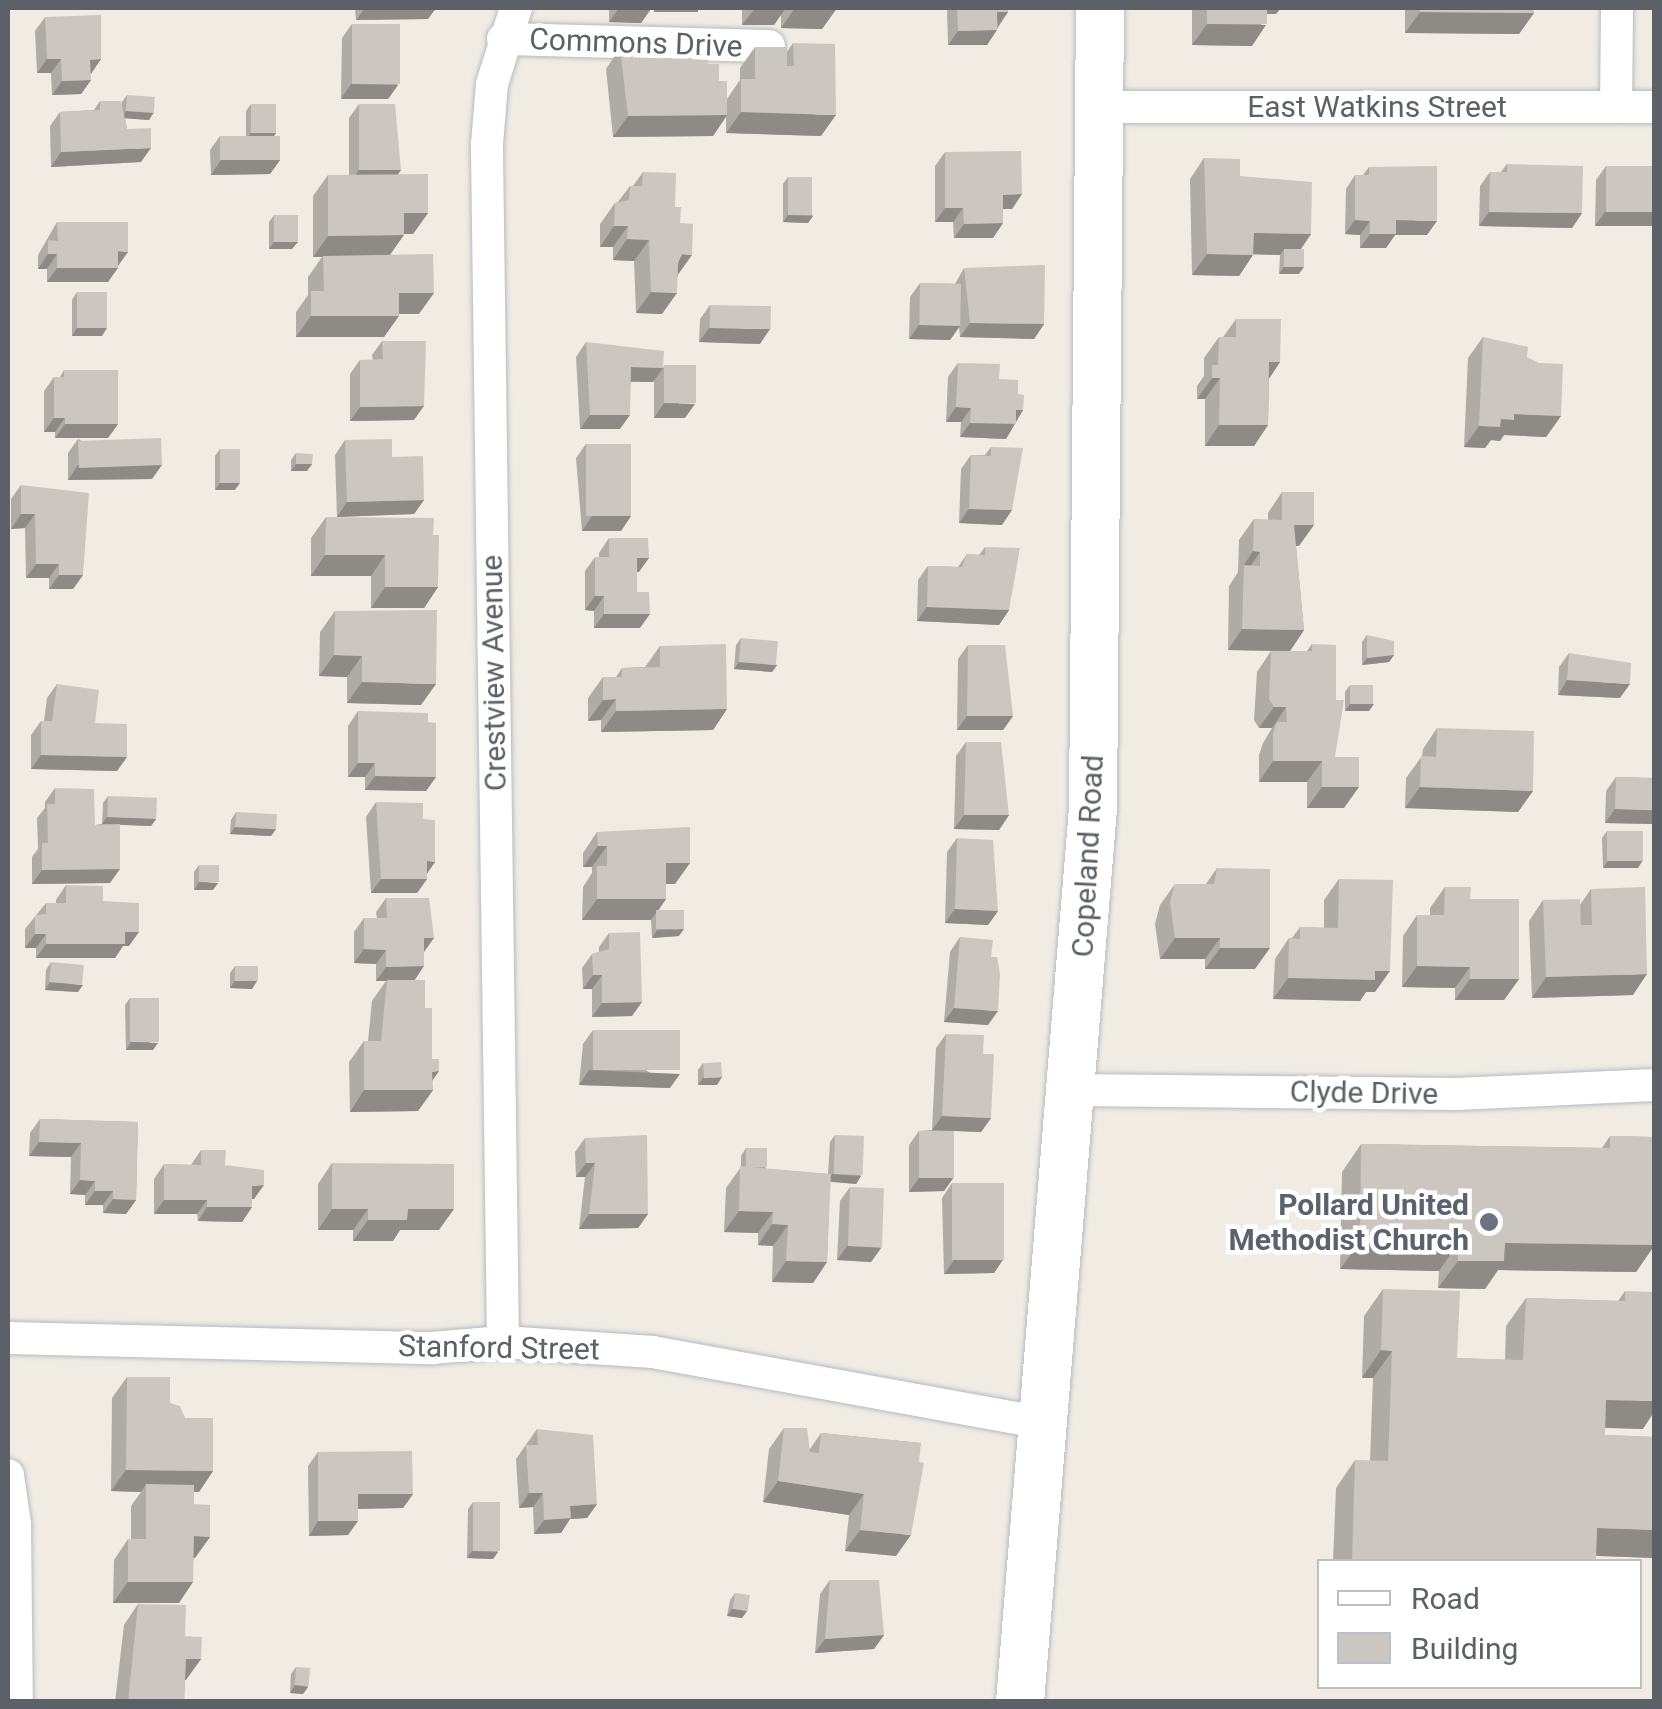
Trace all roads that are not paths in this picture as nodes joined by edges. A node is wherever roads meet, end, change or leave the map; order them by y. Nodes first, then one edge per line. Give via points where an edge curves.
1 (516, 8) edge
2 (1100, 8) edge
3 (1617, 8) edge
4 (503, 39) junction
5 (769, 46) edge
6 (1616, 106) junction
7 (1100, 107) junction
8 (1654, 107) edge
9 (1654, 1084) edge
10 (1073, 1090) junction
11 (8, 1338) edge
12 (503, 1342) junction
13 (1043, 1423) junction
14 (8, 1475) edge
15 (17, 1702) edge
16 (1020, 1702) edge

1 - 4 street, Crestview Avenue
2 - 7 street, Copeland Road
3 - 6 street
4 - 5 street, Commons Drive
4 - 12 street, Crestview Avenue via 487,144
6 - 7 street, East Watkins Street
6 - 8 street, East Watkins Street
7 - 10 street, Copeland Road via 1094,808
9 - 10 street, Clyde Drive via 1458,1094
10 - 13 street, Copeland Road
11 - 12 street, Stanford Street via 432,1348
12 - 13 street, Stanford Street via 654,1352
13 - 16 street, Copeland Road
14 - 15 street via 15,1524

